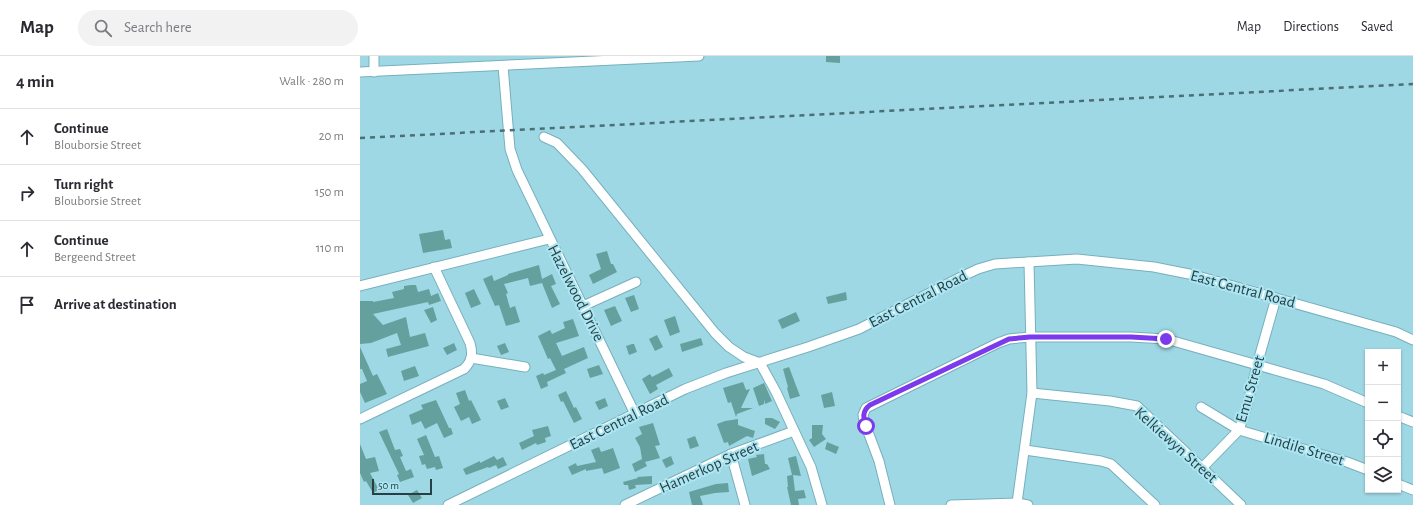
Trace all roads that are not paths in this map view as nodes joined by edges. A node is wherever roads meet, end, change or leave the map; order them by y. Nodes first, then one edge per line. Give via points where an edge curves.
1 (374, 56) edge
2 (700, 56) edge
3 (504, 66) junction
4 (360, 72) edge
5 (374, 72) junction
6 (544, 137) dead end
7 (549, 239) junction
8 (1029, 262) junction
9 (434, 267) junction
10 (636, 282) dead end
11 (360, 286) edge
12 (1276, 298) junction
13 (583, 306) junction
14 (1030, 337) junction
15 (1413, 340) edge
16 (471, 358) junction
17 (760, 363) junction
18 (1257, 365) junction
19 (526, 367) dead end
20 (1032, 393) junction
21 (1365, 402) edge
22 (1201, 407) dead end
23 (635, 414) junction
24 (1401, 417) edge
25 (360, 420) edge
26 (1413, 422) edge
27 (1239, 430) junction
28 (794, 431) junction
29 (1025, 450) junction
30 (730, 454) junction
31 (1202, 468) junction
32 (1365, 469) edge
33 (1401, 485) edge
34 (1413, 490) edge
35 (1017, 503) junction
36 (448, 505) edge
37 (626, 505) edge
38 (745, 505) edge
39 (822, 505) edge
40 (890, 505) edge
41 (951, 505) edge
42 (1028, 505) edge
43 (1155, 505) edge
44 (1241, 505) edge

1 - 5 street
2 - 3 street
3 - 5 street
3 - 7 street via 508,130 513,160
4 - 5 street
6 - 17 street via 557,143 582,169 715,333 744,357
7 - 9 street, Hazelwood Drive
7 - 13 street, Hazelwood Drive
8 - 12 street, East Central Road via 1077,259 1154,267 1194,275
8 - 14 street
8 - 17 street, East Central Road via 995,264 978,270 859,329
9 - 11 street, Hazelwood Drive
9 - 16 street via 470,344
10 - 13 street
12 - 15 street, East Central Road via 1396,332
12 - 18 street, Emu Street
13 - 23 street, Hazelwood Drive
14 - 18 street via 1157,338
14 - 20 street
14 - 40 street via 998,343 866,408 864,421 879,461
16 - 19 street
16 - 25 street via 464,369
17 - 23 street, East Central Road via 704,381
17 - 28 street
18 - 21 street via 1324,384
18 - 27 street, Emu Street
20 - 29 street
20 - 31 street, Kelkiewyn Street via 1137,406
22 - 27 street, Lindile Street
23 - 36 street, East Central Road
24 - 26 street
27 - 31 street, Emu Street
27 - 32 street, Lindile Street
28 - 30 street, Hamerkop Street
28 - 39 street via 811,467
29 - 35 street
29 - 43 street via 1111,464
30 - 37 street, Hamerkop Street
30 - 38 street
31 - 44 street, Kelkiewyn Street
33 - 34 street
35 - 41 street
35 - 42 street

